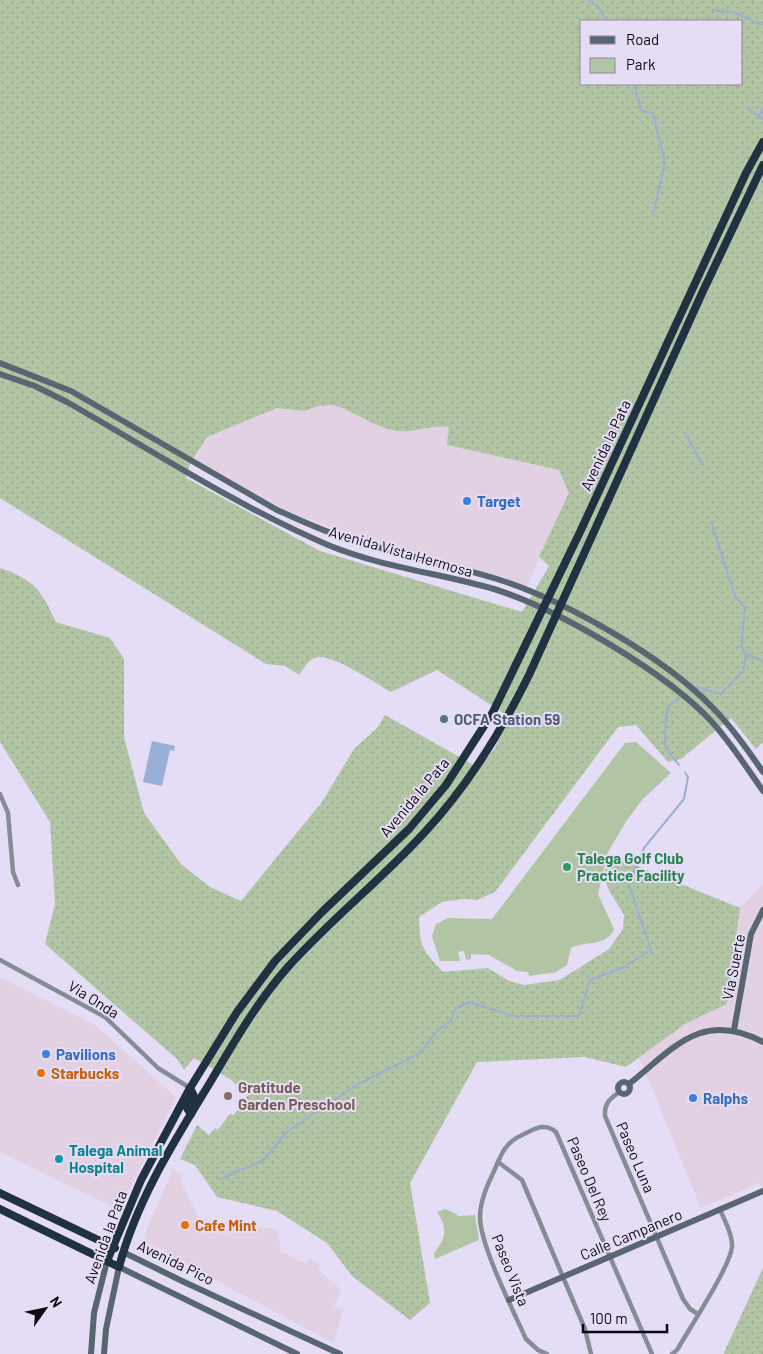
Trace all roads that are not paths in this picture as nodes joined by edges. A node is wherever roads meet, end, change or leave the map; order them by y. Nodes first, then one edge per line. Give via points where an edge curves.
1 (763, 142) edge
2 (763, 165) edge
3 (0, 363) edge
4 (0, 374) edge
5 (547, 598) junction
6 (561, 605) junction
7 (542, 609) junction
8 (556, 616) junction
9 (763, 772) edge
10 (763, 791) edge
11 (0, 794) edge
12 (18, 885) dead end
13 (763, 910) edge
14 (0, 960) edge
15 (734, 1030) junction
16 (763, 1042) edge
17 (190, 1088) junction
18 (619, 1092) joint
19 (191, 1114) junction
20 (549, 1126) joint
21 (498, 1162) junction
22 (763, 1190) edge
23 (0, 1193) edge
24 (0, 1209) edge
25 (720, 1210) junction
26 (657, 1237) junction
27 (112, 1246) junction
28 (124, 1252) junction
29 (610, 1257) junction
30 (107, 1261) junction
31 (119, 1267) junction
32 (563, 1277) junction
33 (509, 1300) junction
34 (698, 1314) junction
35 (91, 1354) edge
36 (104, 1354) edge
37 (297, 1354) edge
38 (340, 1354) edge
39 (547, 1354) edge
40 (590, 1354) edge
41 (652, 1354) edge
42 (672, 1354) edge

1 - 5 highway, Avenida la Pata
2 - 6 highway, Avenida la Pata
3 - 5 main road, Avenida Vista Hermosa via 71,391 308,525 498,579
4 - 7 main road, Avenida Vista Hermosa via 67,402 259,513 330,546 494,590
5 - 6 main road, Avenida Vista Hermosa
5 - 7 highway, Avenida la Pata
6 - 8 highway, Avenida la Pata
6 - 9 main road, Avenida Vista Hermosa via 678,677 723,719
7 - 8 main road, Avenida Vista Hermosa
7 - 17 highway, Avenida la Pata via 493,712 446,785 409,829 275,961 236,1012
8 - 10 main road, Avenida Vista Hermosa via 634,662 693,704 712,722
8 - 19 highway, Avenida la Pata via 516,702 465,782 426,831 286,969 245,1023
11 - 12 street via 8,812 13,872
13 - 15 main road, Via Suerte via 751,934
14 - 17 street, Via Onda via 105,1017 158,1068
15 - 16 main road
15 - 18 main road via 707,1030 689,1037 629,1084 628,1092
17 - 19 highway via 194,1096 187,1108
17 - 27 highway, Avenida la Pata via 141,1180
18 - 26 street, Paseo Luna via 608,1101 604,1108 605,1116
19 - 28 highway, Avenida la Pata via 150,1186
20 - 21 street, Paseo Vista via 515,1138 506,1145
20 - 29 street, Paseo Del Rey via 556,1132
21 - 32 street via 522,1180
21 - 33 street, Paseo Vista via 482,1199 480,1217 483,1237
22 - 25 main road, Calle Campanero
23 - 27 highway, Avenida Pico
24 - 30 highway, Avenida Pico
25 - 26 main road, Calle Campanero
25 - 34 street via 732,1247
26 - 29 main road, Calle Campanero
26 - 34 street, Paseo Luna via 683,1298
27 - 28 highway, Avenida Pico
27 - 30 highway, Avenida la Pata
28 - 31 highway, Avenida la Pata
28 - 38 main road, Avenida Pico
29 - 32 main road, Calle Campanero
29 - 41 street, Paseo Del Rey
30 - 31 highway, Avenida Pico
30 - 35 main road, Avenida la Pata via 94,1313
31 - 36 main road, Avenida la Pata
31 - 37 main road, Avenida Pico
32 - 33 main road, Calle Campanero
32 - 40 street via 585,1328
33 - 39 street, Paseo Vista via 526,1339
34 - 42 street

